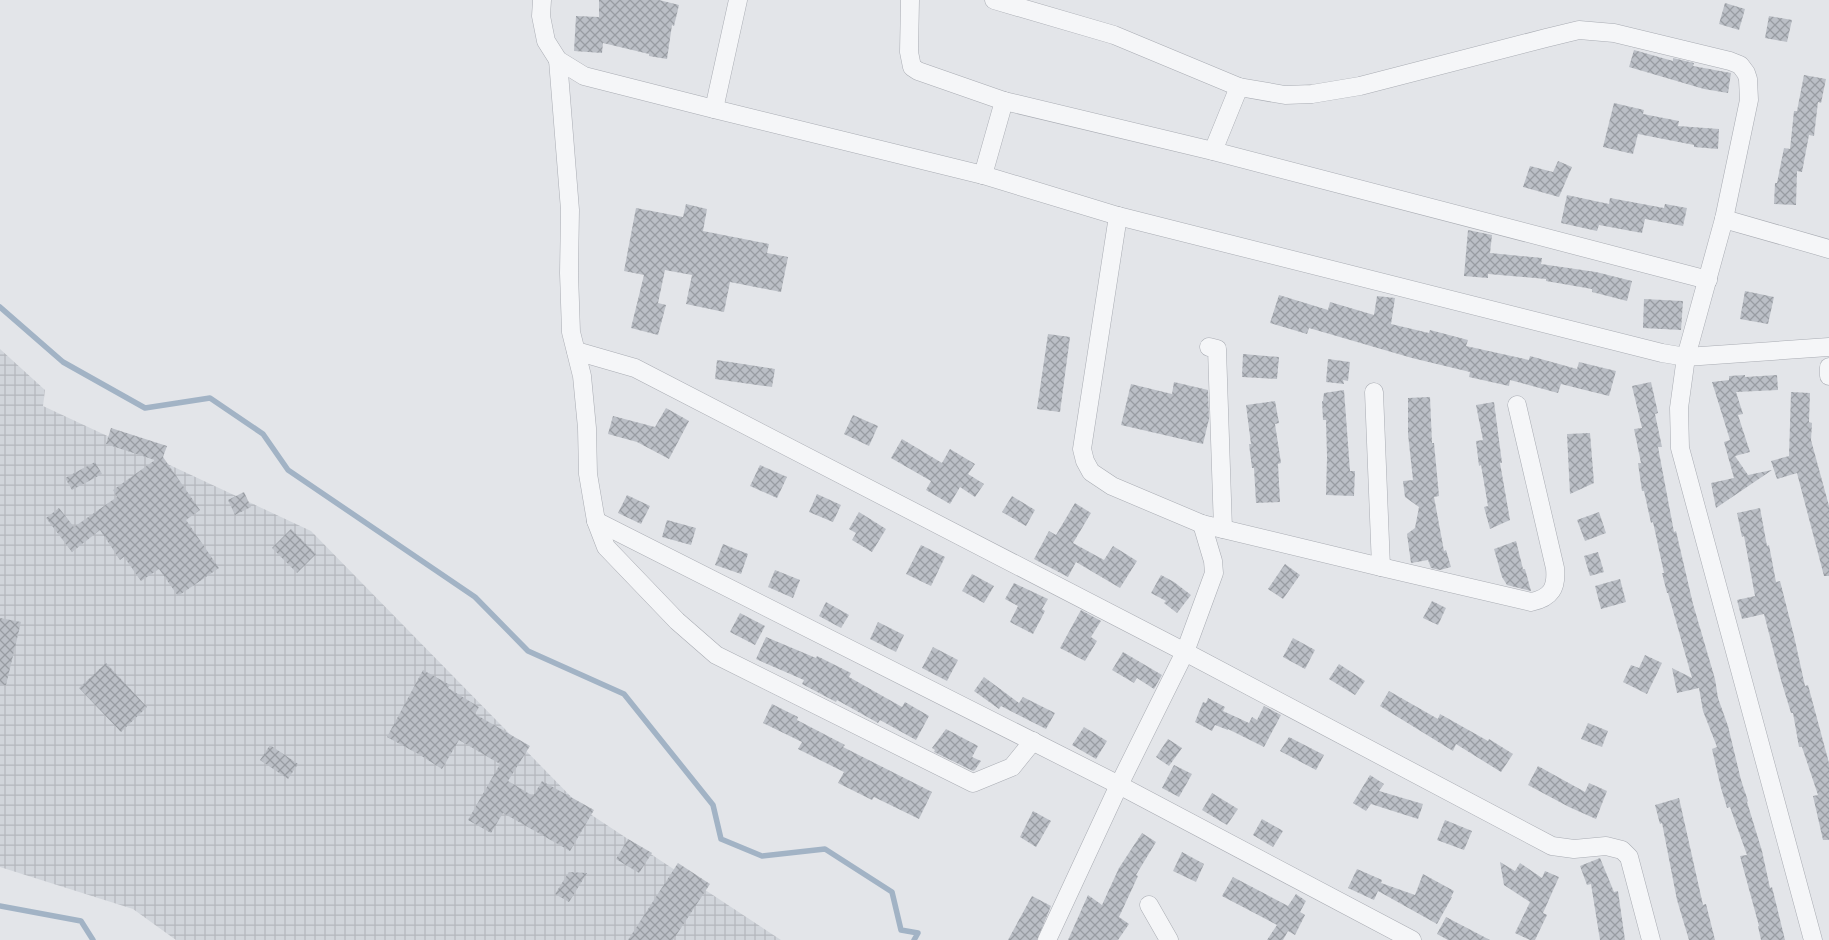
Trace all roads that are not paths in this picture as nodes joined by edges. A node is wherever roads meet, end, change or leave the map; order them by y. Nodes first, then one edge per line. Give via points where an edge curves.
1 (542, 0) edge
2 (738, 0) edge
3 (910, 0) edge
4 (994, 0) edge
5 (558, 60) junction
6 (1239, 87) junction
7 (1004, 100) junction
8 (714, 109) junction
9 (1213, 151) junction
10 (983, 175) junction
11 (1118, 216) junction
12 (1724, 219) junction
13 (1829, 249) edge
14 (1708, 280) junction
15 (1209, 347) dead end
16 (1829, 347) edge
17 (576, 351) junction
18 (1686, 357) junction
19 (1829, 367) edge
20 (1829, 376) edge
21 (1374, 392) dead end
22 (1517, 406) dead end
23 (596, 521) junction
24 (1202, 524) junction
25 (1223, 529) junction
26 (1381, 567) junction
27 (1185, 652) junction
28 (1033, 742) junction
29 (1120, 785) junction
30 (1149, 905) dead end
31 (1047, 940) edge
32 (1169, 940) edge
33 (1412, 940) edge
34 (1651, 940) edge
35 (1813, 940) edge

1 - 5 street via 541,16 546,41
2 - 8 street
3 - 7 street via 909,52 912,67
4 - 6 street via 1114,35
5 - 8 street via 584,76
5 - 17 street via 570,210 570,332
6 - 9 street
6 - 12 street via 1285,95 1360,86 1579,30 1614,33 1730,61 1740,64 1746,73 1749,100
7 - 9 street
7 - 10 street
8 - 10 street
9 - 14 street
10 - 11 street
11 - 18 street
11 - 24 street via 1082,449 1085,462 1090,472 1112,486
12 - 13 street
12 - 14 street
14 - 18 street
15 - 25 street via 1217,349
16 - 18 street
17 - 23 street via 582,376 588,474
17 - 27 street via 635,368
18 - 35 street via 1679,408 1680,448
19 - 20 street
21 - 26 street
22 - 26 street via 1555,568 1554,590 1531,602
23 - 28 street
23 - 28 street via 606,547 677,621 716,655 973,783 1012,767
24 - 25 street
24 - 27 street via 1214,573
25 - 26 street
27 - 29 street
27 - 34 street via 1552,846 1606,846 1622,850 1629,857
28 - 29 street
29 - 31 street
29 - 33 street
30 - 32 street

